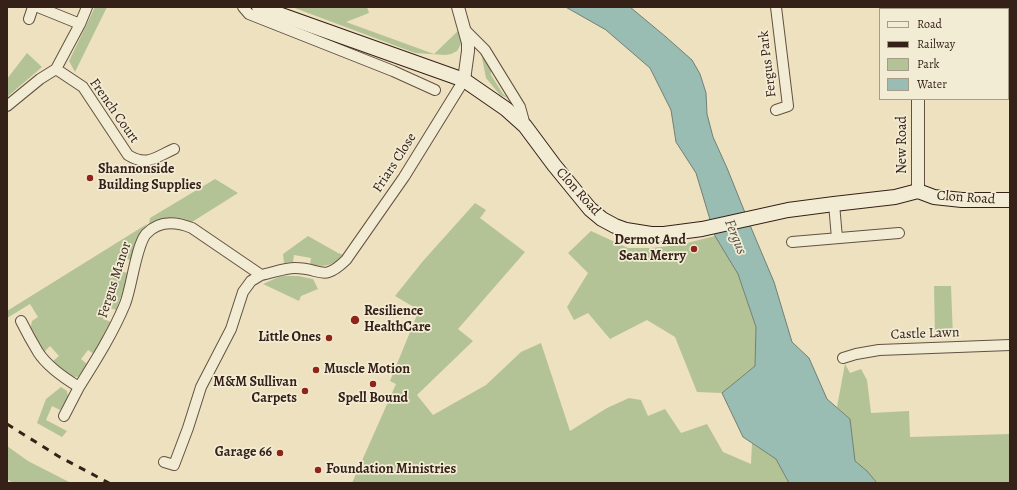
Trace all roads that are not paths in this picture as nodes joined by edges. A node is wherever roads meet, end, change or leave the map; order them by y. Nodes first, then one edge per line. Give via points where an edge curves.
1 (33, 7) edge
2 (38, 7) edge
3 (86, 7) edge
4 (243, 7) edge
5 (258, 7) edge
6 (458, 7) edge
7 (776, 7) edge
8 (29, 19) dead end
9 (80, 24) junction
10 (465, 30) junction
11 (400, 57) junction
12 (56, 68) junction
13 (393, 71) junction
14 (464, 80) junction
15 (435, 90) dead end
16 (918, 100) edge
17 (7, 106) edge
18 (776, 110) dead end
19 (525, 126) junction
20 (174, 149) dead end
21 (918, 191) junction
22 (1010, 200) edge
23 (834, 204) junction
24 (899, 233) dead end
25 (837, 238) junction
26 (792, 242) dead end
27 (261, 275) junction
28 (21, 321) dead end
29 (1010, 345) edge
30 (843, 358) dead end
31 (79, 387) junction
32 (64, 416) dead end
33 (164, 462) dead end

1 - 8 street
2 - 9 street
3 - 9 street
4 - 13 street via 248,14
5 - 11 main road, Clon Road
6 - 10 street
7 - 18 street, Fergus Park via 788,106
9 - 12 street
10 - 14 street via 468,51
10 - 19 street via 486,50 520,107
11 - 13 street
11 - 14 main road, Clon Road
12 - 17 street
12 - 20 street, French Court via 83,87 128,155 136,160 146,161
13 - 15 street
14 - 19 main road, Clon Road via 506,109
14 - 27 street, Friars Close via 404,177 346,260 325,274 294,268
16 - 21 street, New Road
19 - 23 main road, Clon Road via 590,209 602,219 626,230 664,234
21 - 22 main road, Clon Road via 934,197 962,200
21 - 23 main road, Clon Road via 895,197
23 - 25 street
24 - 25 street
25 - 26 street
27 - 31 street, Fergus Manor via 192,228 170,223 157,226 146,234 140,245 125,303 98,357
27 - 33 street via 251,281 243,292 231,329 202,387 174,465
28 - 31 street via 38,353 68,381
29 - 30 street, Castle Lawn via 879,350
31 - 32 street, Fergus Manor

